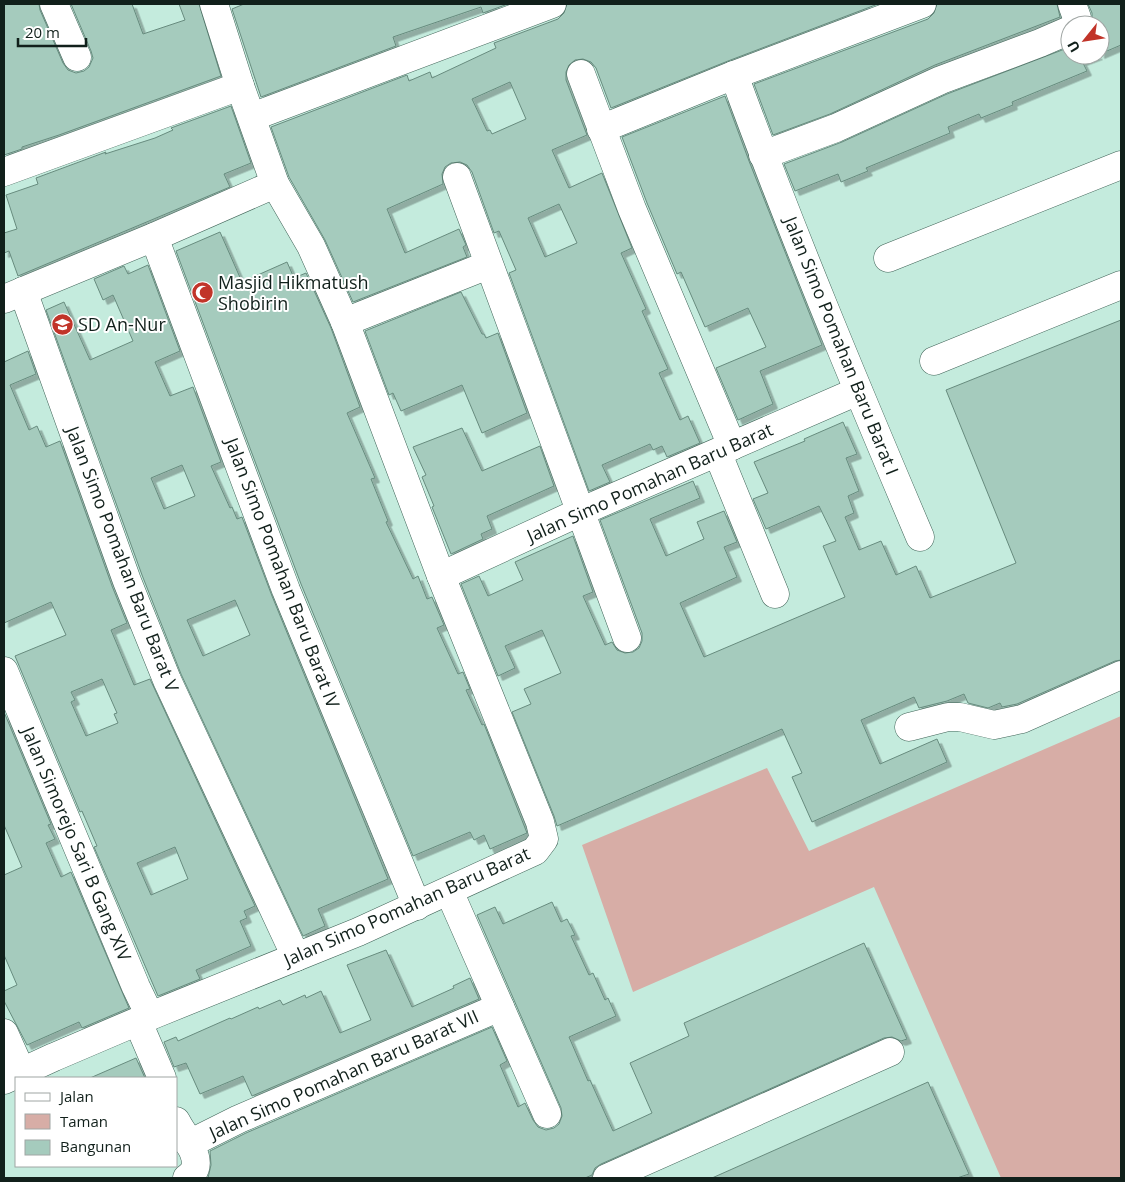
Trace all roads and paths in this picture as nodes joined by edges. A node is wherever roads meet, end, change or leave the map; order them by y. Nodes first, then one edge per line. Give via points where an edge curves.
1 (54, 4) edge
2 (214, 4) edge
3 (550, 4) edge
4 (922, 4) edge
5 (1060, 29) edge
6 (77, 57) dead end
7 (581, 74) dead end
8 (734, 76) junction
9 (240, 86) junction
10 (252, 117) junction
11 (601, 129) junction
12 (763, 155) junction
13 (1121, 165) edge
14 (4, 172) edge
15 (457, 177) dead end
16 (275, 184) junction
17 (154, 237) junction
18 (484, 254) junction
19 (888, 258) dead end
20 (1121, 285) edge
21 (13, 295) edge
22 (346, 322) junction
23 (934, 361) dead end
24 (858, 391) junction
25 (725, 450) junction
26 (580, 512) junction
27 (920, 537) dead end
28 (441, 576) junction
29 (776, 594) dead end
30 (627, 638) dead end
31 (4, 671) edge
32 (1121, 675) edge
33 (909, 727) dead end
34 (449, 891) junction
35 (416, 906) junction
36 (296, 957) junction
37 (500, 1007) junction
38 (144, 1019) junction
39 (4, 1034) edge
40 (890, 1052) dead end
41 (12, 1075) edge
42 (162, 1077) edge
43 (547, 1114) dead end
44 (183, 1132) edge
45 (187, 1178) edge
46 (607, 1178) edge

1 - 6 street
2 - 9 street, Jalan Simo Pomahan Baru Barat
3 - 10 street
4 - 8 street
5 - 12 street via 1040,43 941,80 836,128
7 - 11 street
8 - 11 street
8 - 12 street, Jalan Simo Pomahan Baru Barat I
9 - 10 street, Jalan Simo Pomahan Baru Barat
9 - 14 street
10 - 16 street, Jalan Simo Pomahan Baru Barat
11 - 25 street
12 - 24 street, Jalan Simo Pomahan Baru Barat I
13 - 19 street
15 - 18 street
16 - 17 street
16 - 22 street, Jalan Simo Pomahan Baru Barat via 311,246
17 - 21 street
17 - 35 street, Jalan Simo Pomahan Baru Barat IV via 286,590
18 - 22 street
18 - 26 street
20 - 23 street
21 - 36 street, Jalan Simo Pomahan Baru Barat V via 167,680
22 - 28 street, Jalan Simo Pomahan Baru Barat
24 - 25 street, Jalan Simo Pomahan Baru Barat
24 - 27 street, Jalan Simo Pomahan Baru Barat I
25 - 26 street, Jalan Simo Pomahan Baru Barat
25 - 29 street
26 - 28 street, Jalan Simo Pomahan Baru Barat
26 - 30 street
28 - 34 street, Jalan Simo Pomahan Baru Barat via 544,839 535,851
31 - 38 street, Jalan Simorejo Sari B Gang XIV via 136,987
32 - 33 street via 1022,719 994,725 948,717
34 - 35 street, Jalan Simo Pomahan Baru Barat
34 - 37 street
35 - 36 street, Jalan Simo Pomahan Baru Barat
36 - 38 street, Jalan Simo Pomahan Baru Barat
37 - 43 street
37 - 44 street, Jalan Simo Pomahan Baru Barat VII via 239,1120
38 - 41 street, Jalan Simo Pomahan Baru Barat
38 - 42 street, Jalan Simorejo Sari B Gang XIV
39 - 41 street
40 - 46 street
44 - 45 street via 197,1165

